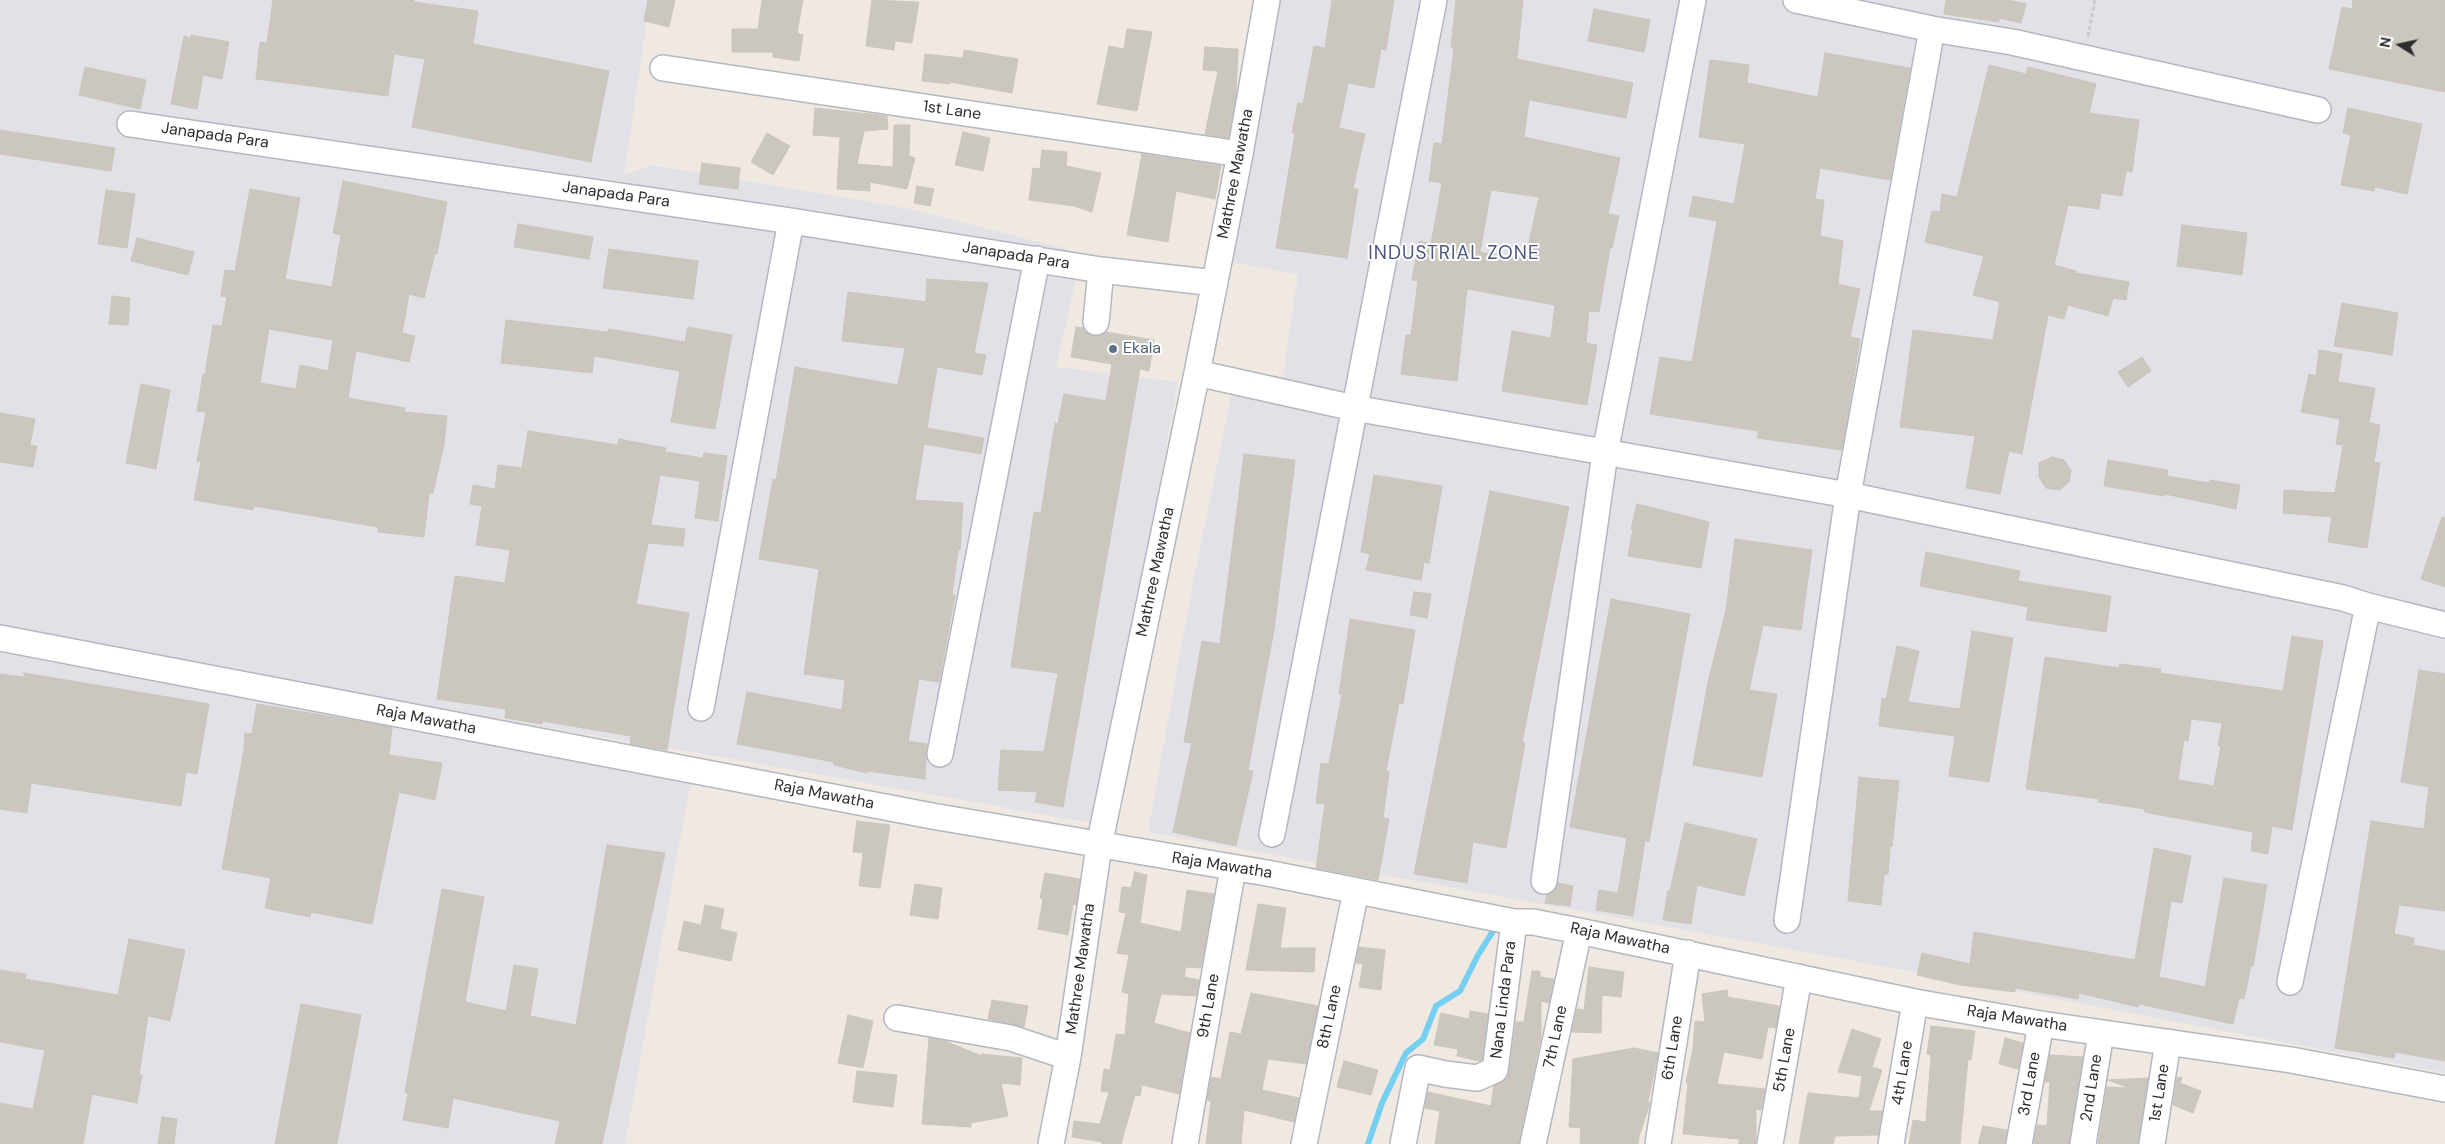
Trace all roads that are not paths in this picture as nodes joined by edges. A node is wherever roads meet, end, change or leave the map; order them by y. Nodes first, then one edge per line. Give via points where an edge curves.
1 (1266, 0) edge
2 (1434, 0) edge
3 (1692, 0) edge
4 (1796, 0) edge
5 (1932, 29) junction
6 (663, 68) dead end
7 (2318, 110) dead end
8 (130, 124) dead end
9 (1240, 154) junction
10 (790, 221) junction
11 (1037, 259) junction
12 (1101, 270) junction
13 (1215, 283) junction
14 (1096, 322) dead end
15 (1197, 373) junction
16 (1354, 408) junction
17 (1605, 454) junction
18 (1848, 495) junction
19 (2368, 606) junction
20 (2445, 625) edge
21 (0, 638) edge
22 (701, 708) dead end
23 (940, 754) dead end
24 (1272, 834) dead end
25 (1099, 846) junction
26 (1232, 868) junction
27 (1544, 881) dead end
28 (1356, 891) junction
29 (1787, 920) dead end
30 (1514, 922) junction
31 (1580, 930) junction
32 (1688, 953) junction
33 (1799, 977) junction
34 (2290, 982) dead end
35 (1915, 1002) junction
36 (897, 1018) dead end
37 (2041, 1024) junction
38 (2101, 1033) junction
39 (2168, 1042) junction
40 (1068, 1057) junction
41 (2445, 1089) edge
42 (1051, 1144) edge
43 (1185, 1144) edge
44 (1304, 1144) edge
45 (1403, 1144) edge
46 (1533, 1144) edge
47 (1658, 1144) edge
48 (1770, 1144) edge
49 (1891, 1144) edge
50 (2019, 1144) edge
51 (2083, 1144) edge
52 (2152, 1144) edge

1 - 9 street, Mathree Mawatha
2 - 16 street
3 - 17 street
4 - 5 street
5 - 7 street via 2012,42
5 - 18 street
6 - 9 street, 1st Lane
8 - 10 street, Janapada Para
9 - 13 street, Mathree Mawatha
10 - 11 street, Janapada Para
10 - 22 street
11 - 12 street, Janapada Para
11 - 23 street
12 - 13 street, Janapada Para
12 - 14 street
13 - 15 street, Mathree Mawatha
15 - 16 street
15 - 25 street, Mathree Mawatha
16 - 17 street
16 - 24 street
17 - 18 street
17 - 27 street
18 - 19 street via 2343,598
18 - 29 street
19 - 20 street
19 - 34 street
21 - 25 street, Raja Mawatha
25 - 26 street, Raja Mawatha
25 - 40 street, Mathree Mawatha
26 - 28 street, Raja Mawatha
26 - 43 street, 9th Lane
28 - 30 street, Raja Mawatha
28 - 44 street, 8th Lane
30 - 31 street, Raja Mawatha
30 - 45 street, Nana Linda Para via 1495,1070 1477,1078 1418,1068
31 - 32 street, Raja Mawatha
31 - 46 street, 7th Lane
32 - 33 street, Raja Mawatha
32 - 47 street, 6th Lane
33 - 35 street, Raja Mawatha
33 - 48 street, 5th Lane
35 - 37 street, Raja Mawatha
35 - 49 street, 4th Lane
36 - 40 street via 1011,1038
37 - 38 street, Raja Mawatha
37 - 50 street, 3rd Lane
38 - 39 street, Raja Mawatha
38 - 51 street, 2nd Lane
39 - 41 street, Raja Mawatha via 2291,1060
39 - 52 street, 1st Lane
40 - 42 street, Mathree Mawatha

